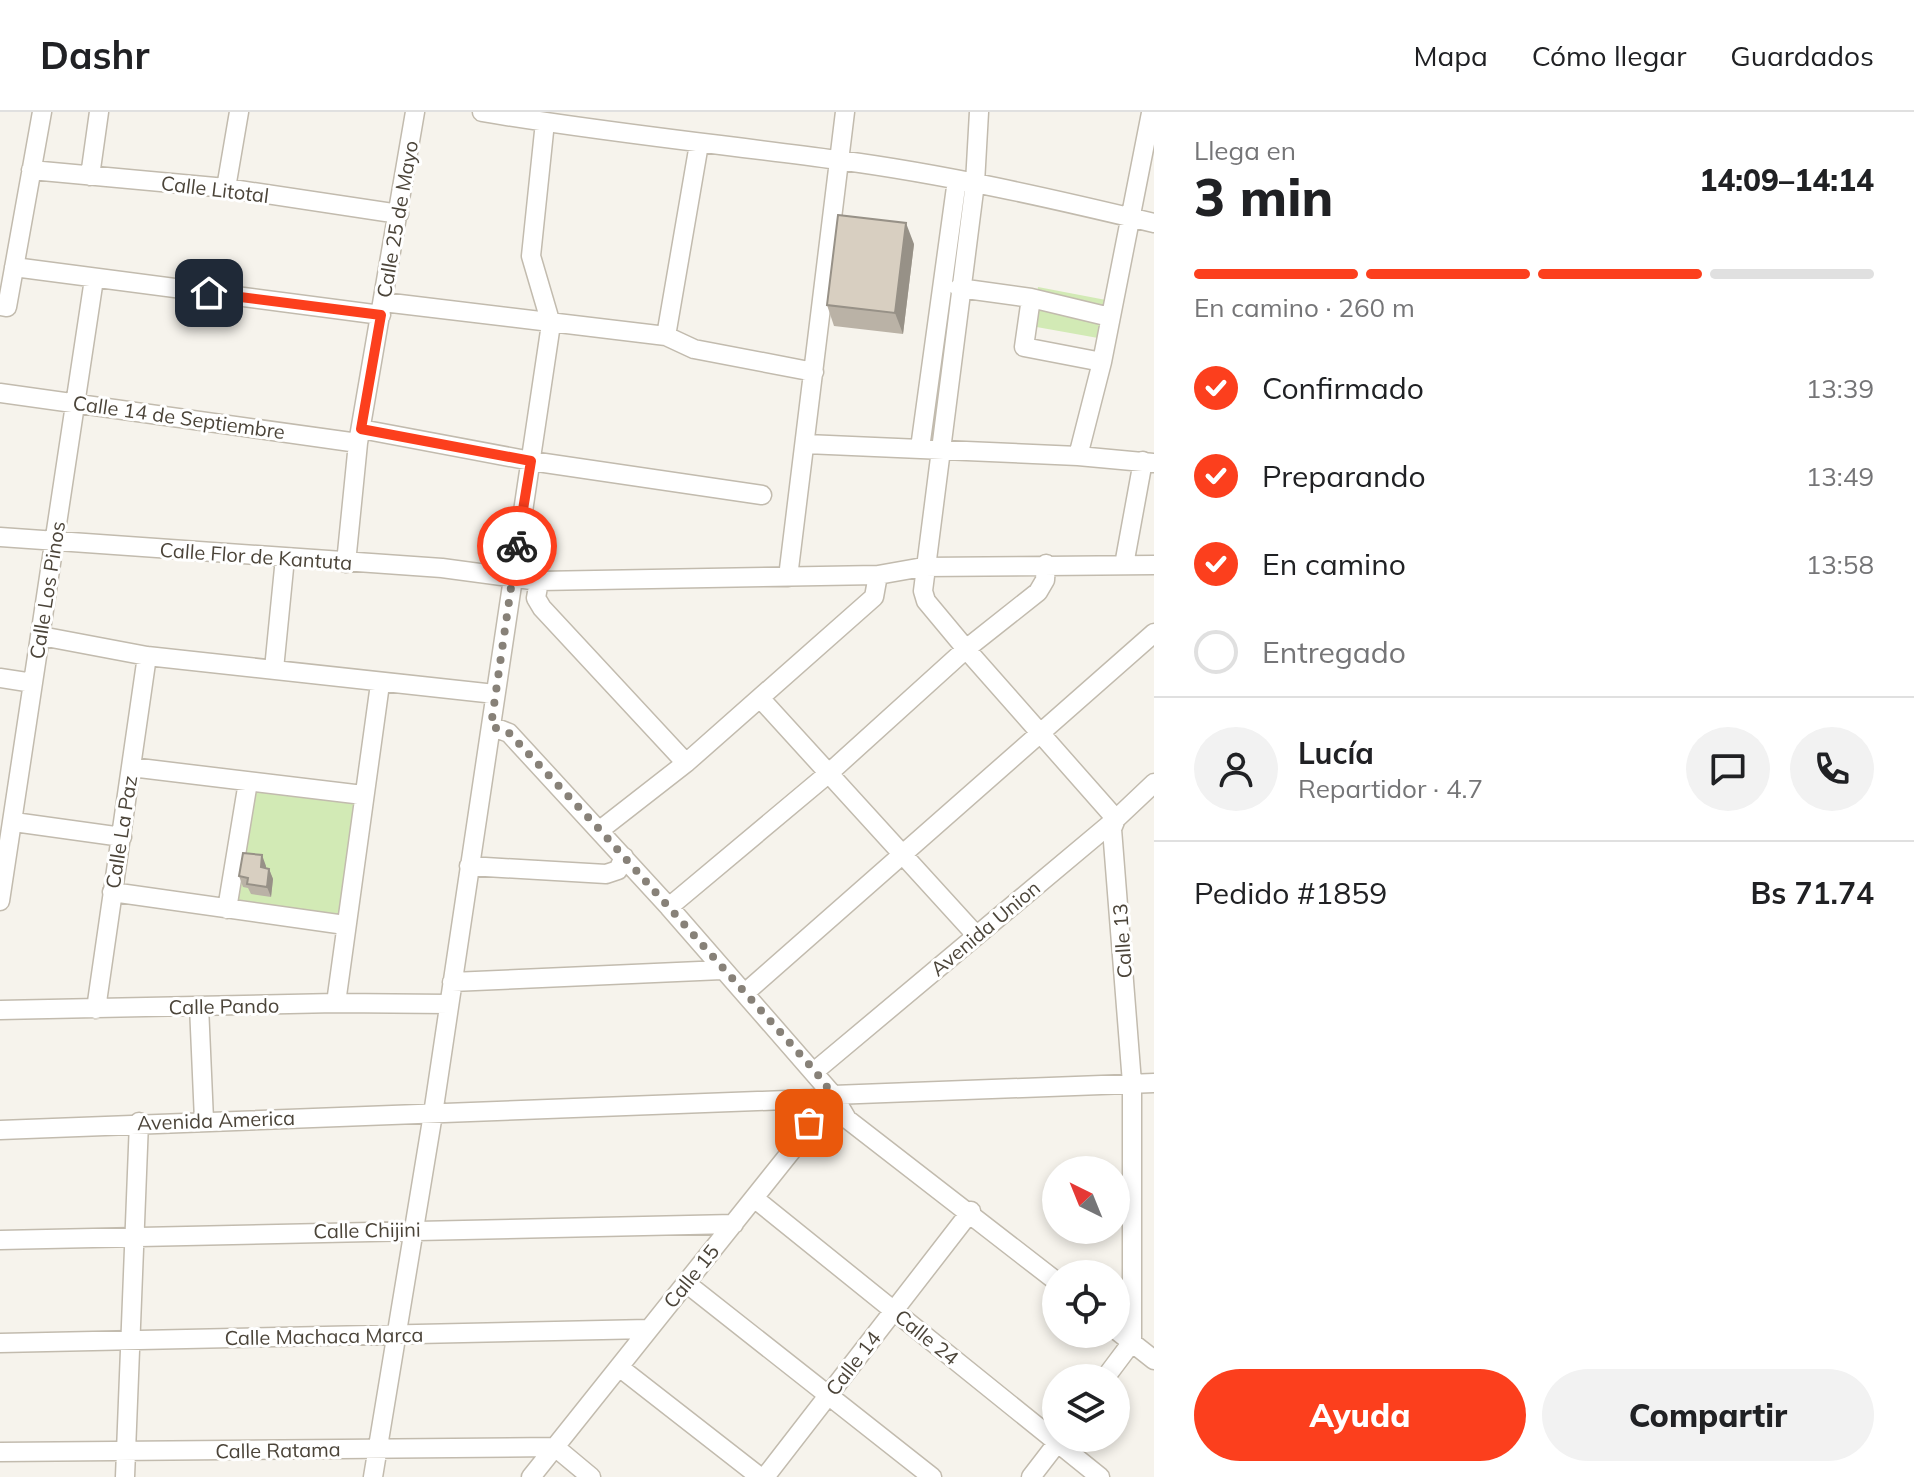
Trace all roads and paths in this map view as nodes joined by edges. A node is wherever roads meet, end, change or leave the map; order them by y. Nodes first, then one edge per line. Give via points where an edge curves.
1 (42, 112) edge
2 (99, 112) edge
3 (239, 112) edge
4 (415, 112) edge
5 (482, 112) edge
6 (845, 112) edge
7 (979, 112) edge
8 (1151, 113) edge
9 (545, 122) junction
10 (699, 144) junction
11 (840, 160) junction
12 (31, 170) junction
13 (90, 176) junction
14 (966, 182) junction
15 (226, 188) junction
16 (399, 214) junction
17 (1131, 217) junction
18 (1154, 223) edge
19 (14, 267) junction
20 (94, 279) junction
21 (959, 288) junction
22 (1031, 298) junction
23 (0, 306) edge
24 (382, 309) junction
25 (1110, 317) junction
26 (551, 324) junction
27 (666, 336) junction
28 (1102, 362) junction
29 (814, 372) junction
30 (0, 393) edge
31 (78, 401) junction
32 (360, 436) junction
33 (806, 444) junction
34 (929, 448) junction
35 (1078, 456) junction
36 (531, 461) junction
37 (1148, 462) edge
38 (762, 495) dead end
39 (0, 537) edge
40 (54, 542) junction
41 (285, 558) junction
42 (346, 563) junction
43 (1046, 564) junction
44 (1124, 565) junction
45 (1154, 565) edge
46 (923, 567) junction
47 (878, 575) junction
48 (511, 576) junction
49 (788, 577) junction
50 (539, 581) junction
51 (1154, 633) edge
52 (41, 636) junction
53 (966, 649) junction
54 (147, 656) junction
55 (274, 669) junction
56 (0, 678) edge
57 (33, 683) junction
58 (380, 684) junction
59 (495, 694) junction
60 (760, 698) junction
61 (491, 726) junction
62 (1042, 736) junction
63 (686, 763) junction
64 (131, 767) junction
65 (829, 773) junction
66 (248, 782) junction
67 (1154, 783) edge
68 (363, 795) junction
69 (1116, 819) junction
70 (14, 822) junction
71 (600, 830) junction
72 (122, 837) junction
73 (903, 855) junction
74 (624, 857) junction
75 (469, 866) junction
76 (112, 892) junction
77 (0, 901) edge
78 (669, 907) junction
79 (227, 909) junction
80 (345, 925) junction
81 (976, 935) junction
82 (722, 970) junction
83 (452, 982) junction
84 (745, 993) junction
85 (336, 1003) junction
86 (449, 1004) junction
87 (199, 1006) junction
88 (96, 1009) junction
89 (0, 1010) edge
90 (815, 1071) junction
91 (1132, 1083) junction
92 (1154, 1083) edge
93 (833, 1095) junction
94 (812, 1099) junction
95 (433, 1114) junction
96 (204, 1120) junction
97 (139, 1122) junction
98 (0, 1130) edge
99 (754, 1198) junction
100 (971, 1211) junction
101 (734, 1224) junction
102 (414, 1229) junction
103 (137, 1235) junction
104 (0, 1240) edge
105 (1042, 1269) edge
106 (686, 1283) junction
107 (894, 1310) junction
108 (649, 1329) junction
109 (395, 1334) junction
110 (130, 1340) junction
111 (1132, 1342) junction
112 (0, 1343) edge
113 (1154, 1360) edge
114 (1116, 1364) edge
115 (619, 1367) junction
116 (828, 1395) junction
117 (1042, 1428) edge
118 (555, 1447) junction
119 (377, 1449) junction
120 (126, 1451) junction
121 (0, 1452) edge
122 (1050, 1452) edge
123 (1072, 1452) edge
124 (125, 1477) edge
125 (373, 1477) edge
126 (531, 1477) edge
127 (591, 1477) edge
128 (762, 1477) edge
129 (932, 1477) edge
130 (1031, 1477) edge
131 (1100, 1477) edge

1 - 12 street
2 - 13 street
3 - 15 street
4 - 16 street, Calle 25 de Mayo
5 - 9 street
6 - 11 street
7 - 14 street
8 - 17 street
9 - 10 street
9 - 26 street via 531,256
10 - 11 street
10 - 27 street
11 - 14 street
11 - 29 street
12 - 13 street, Calle Litotal
12 - 19 street
13 - 15 street, Calle Litotal
14 - 17 street
14 - 21 street
14 - 34 street
15 - 16 street, Calle Litotal
16 - 24 street, Calle 25 de Mayo
17 - 18 street
17 - 25 street
19 - 20 street
19 - 23 street via 7,307
20 - 24 street
20 - 31 street, Calle Los Pinos
21 - 22 street
21 - 34 street
22 - 25 street
22 - 28 street via 1024,347
24 - 26 street
24 - 32 street, Calle 25 de Mayo
25 - 28 street
26 - 27 street
26 - 36 street
27 - 29 street via 694,349
28 - 35 street
29 - 33 street
30 - 31 street, Calle 14 de Septiembre
31 - 32 street, Calle 14 de Septiembre
31 - 40 street, Calle Los Pinos
32 - 36 street, Calle 14 de Septiembre
32 - 42 street, Calle 25 de Mayo
33 - 34 street
33 - 49 street
34 - 35 street
34 - 46 street
35 - 37 street
36 - 38 street, Calle 14 de Septiembre
36 - 48 street
37 - 44 street
39 - 40 street, Calle Flor de Kantuta
40 - 41 street, Calle Flor de Kantuta
40 - 52 street, Calle Los Pinos
41 - 42 street, Calle Flor de Kantuta
41 - 55 street
42 - 48 street, Calle Flor de Kantuta
43 - 44 street, Calle Flor de Kantuta
43 - 46 street, Calle Flor de Kantuta
43 - 53 street via 1038,592
44 - 45 street, Calle Flor de Kantuta
46 - 47 street, Calle Flor de Kantuta
46 - 53 street via 926,601
47 - 49 street, Calle Flor de Kantuta
47 - 60 street via 874,597
48 - 50 street, Calle Flor de Kantuta
48 - 59 street
49 - 50 street, Calle Flor de Kantuta
50 - 63 street via 536,598 542,608
51 - 62 street
52 - 54 street
52 - 57 street, Calle Los Pinos
53 - 62 street
53 - 65 street
54 - 55 street
54 - 64 street, Calle La Paz
55 - 58 street
56 - 57 street
57 - 70 street, Calle Los Pinos
58 - 59 street
58 - 68 street
59 - 61 street
60 - 63 street
60 - 65 street
61 - 71 street via 509,733
61 - 75 street
62 - 69 street
62 - 73 street
63 - 71 street
64 - 66 street
64 - 72 street, Calle La Paz
65 - 73 street
65 - 78 street
66 - 68 street
66 - 79 street
67 - 69 street, Avenida Union
68 - 80 street
69 - 81 street, Avenida Union
69 - 91 street, Calle 13 via 1112,829
70 - 72 street
70 - 77 street, Calle Los Pinos
71 - 74 street
72 - 76 street, Calle La Paz
73 - 81 street
73 - 84 street
74 - 75 street via 618,870 606,874
74 - 78 street
75 - 83 street
76 - 79 street
76 - 88 street, Calle La Paz
78 - 82 street
79 - 80 street
80 - 85 street
81 - 90 street, Avenida Union
82 - 83 street
82 - 84 street
83 - 86 street
84 - 90 street
85 - 86 street, Calle Pando
85 - 87 street, Calle Pando
86 - 95 street
87 - 88 street, Calle Pando
87 - 96 street
88 - 89 street, Calle Pando
90 - 93 street
91 - 92 street, Avenida America
91 - 93 street, Avenida America
91 - 111 street, Calle 13
93 - 94 street, Avenida America
93 - 100 street via 847,1119
94 - 95 street, Avenida America
94 - 99 street, Calle 15 via 805,1134
95 - 96 street, Avenida America
95 - 102 street
96 - 97 street, Avenida America
97 - 98 street, Avenida America
97 - 103 street
99 - 101 street, Calle 15
99 - 107 street, Calle 24
100 - 105 street
100 - 107 street, Calle 14
101 - 102 street, Calle Chijini
101 - 106 street, Calle 15
102 - 103 street, Calle Chijini
102 - 109 street
103 - 104 street, Calle Chijini
103 - 110 street
106 - 108 street, Calle 15
106 - 116 street
107 - 116 street, Calle 14
107 - 117 street, Calle 24
108 - 109 street, Calle Machaca Marca
108 - 115 street, Calle 15
109 - 110 street, Calle Machaca Marca
109 - 119 street
110 - 112 street, Calle Machaca Marca
110 - 120 street
111 - 113 street
111 - 114 street
115 - 118 street, Calle 15
115 - 128 street
116 - 128 street, Calle 14
116 - 129 street
118 - 119 street, Calle Ratama
118 - 126 street, Calle 15
118 - 127 street
119 - 120 street, Calle Ratama
119 - 125 street
120 - 121 street, Calle Ratama
120 - 124 street
122 - 130 street
123 - 131 street, Calle 24

